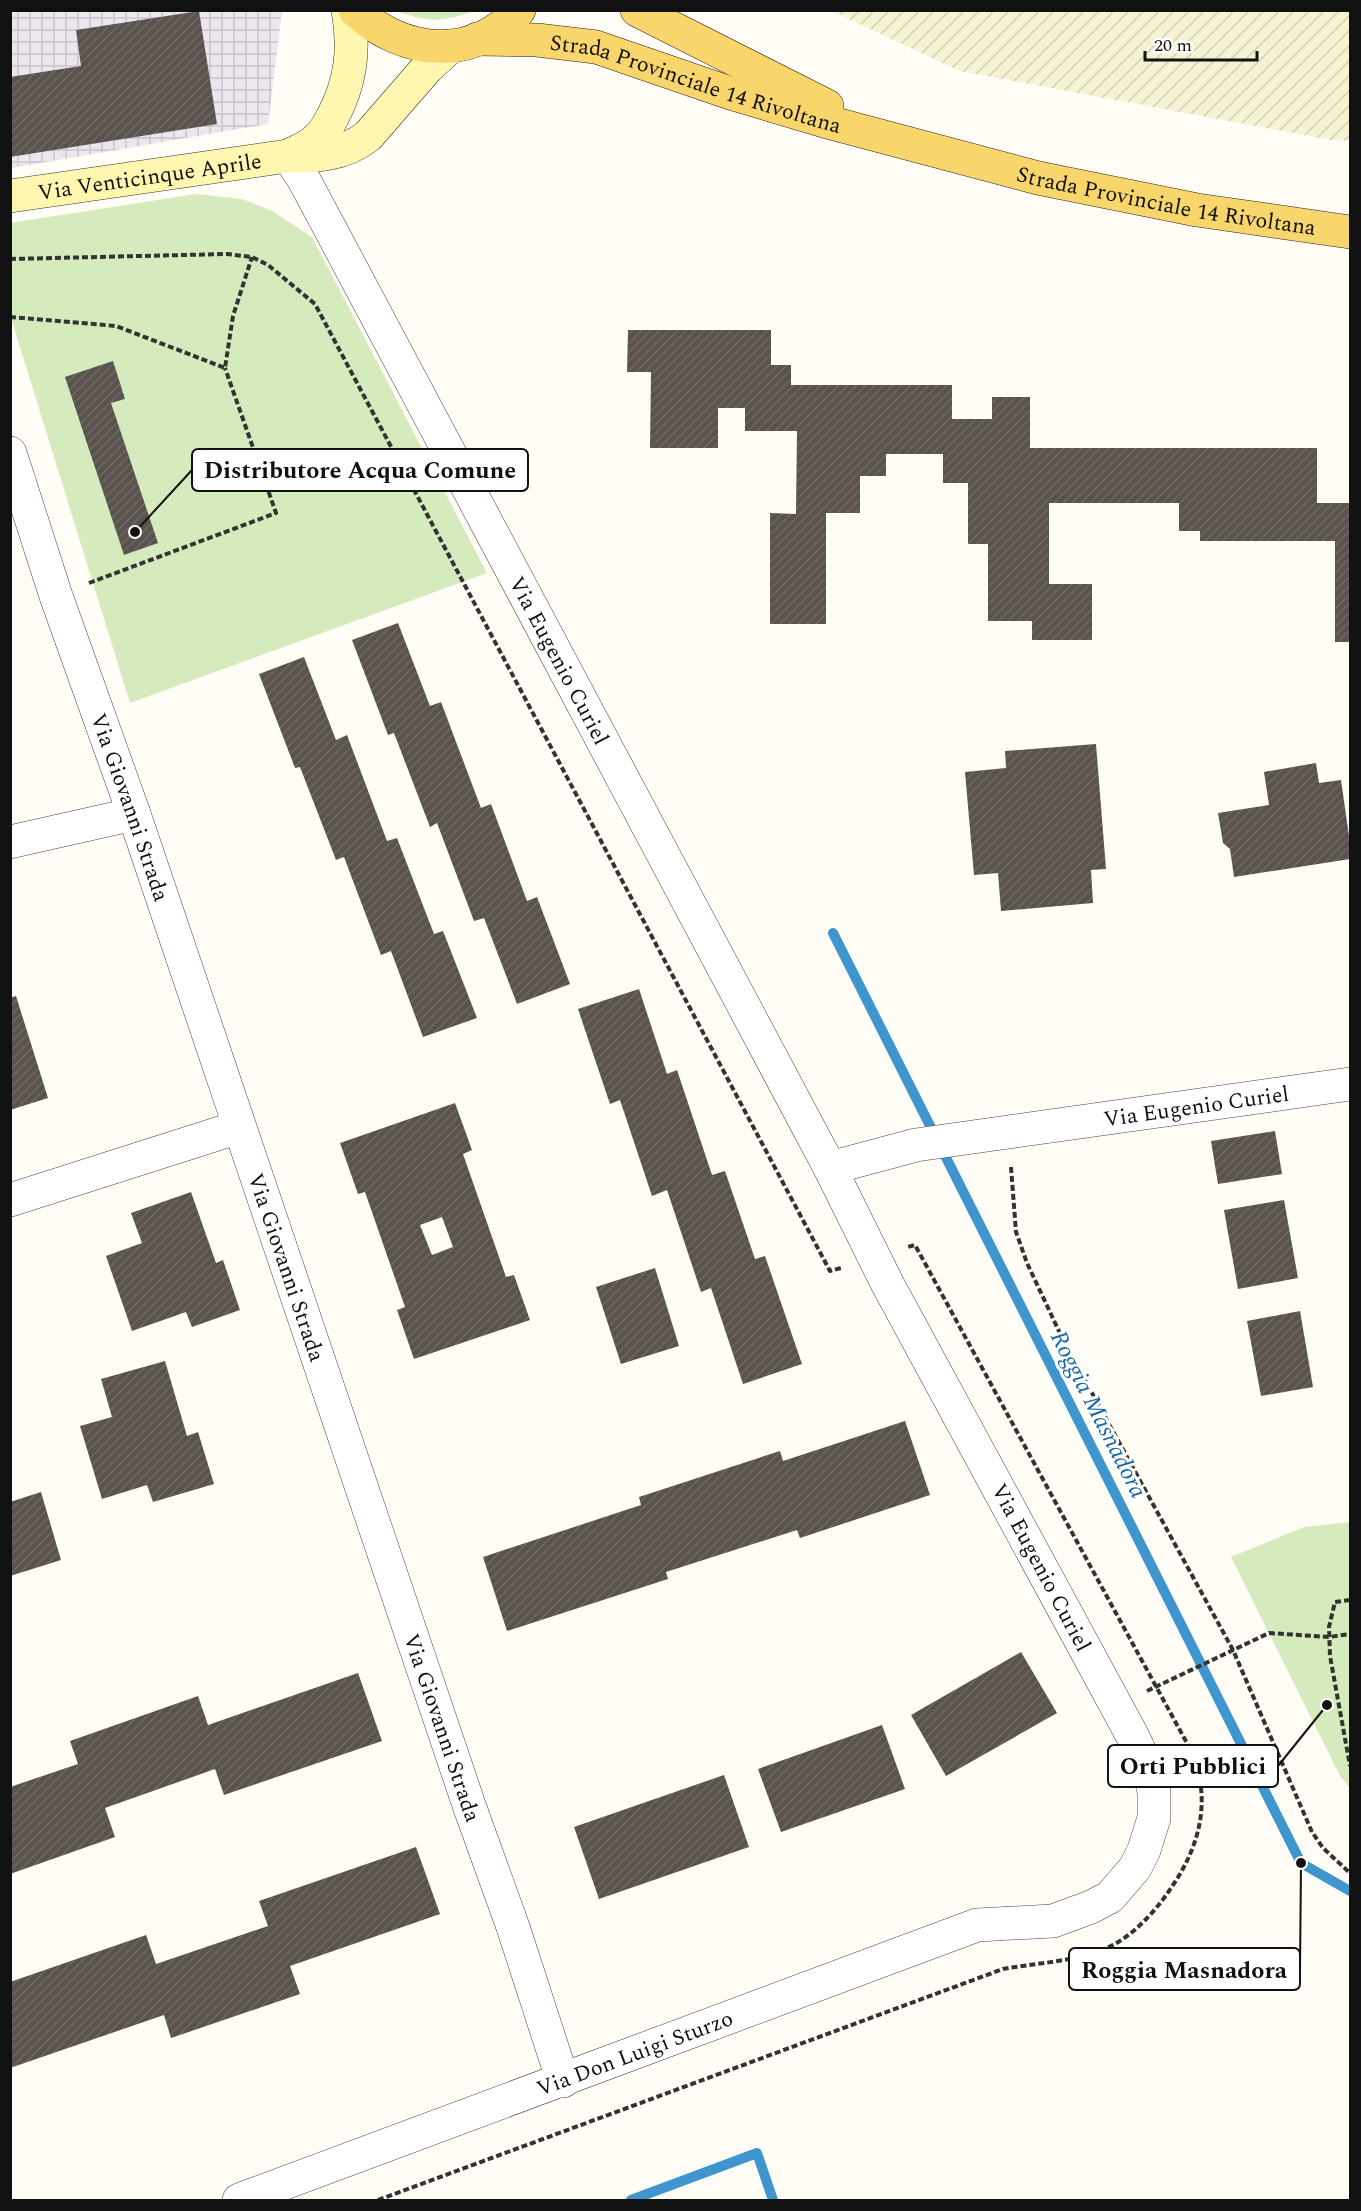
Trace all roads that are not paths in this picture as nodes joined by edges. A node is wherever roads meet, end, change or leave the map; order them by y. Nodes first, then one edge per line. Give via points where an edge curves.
1 (348, 10) edge
2 (355, 10) edge
3 (519, 10) edge
4 (637, 10) edge
5 (464, 42) junction
6 (912, 146) junction
7 (288, 156) junction
8 (10, 196) edge
9 (1350, 232) edge
10 (10, 453) edge
11 (134, 814) junction
12 (10, 842) edge
13 (1350, 1084) edge
14 (239, 1127) junction
15 (830, 1168) junction
16 (10, 1200) edge
17 (1034, 1922) joint
18 (563, 2081) junction
19 (238, 2200) edge

1 - 7 street, Via Venticinque Aprile via 352,51 345,91 316,141
2 - 5 main road, Strada Provinciale 14 Rivoltana via 383,32 408,43 427,46
3 - 5 main road via 498,28
4 - 6 main road, Strada Provinciale 14 Rivoltana
5 - 6 main road, Strada Provinciale 14 Rivoltana via 537,40 596,47 730,93
5 - 7 street, Via Venticinque Aprile via 427,68 360,142 330,154
6 - 9 main road, Strada Provinciale 14 Rivoltana via 1144,201
7 - 8 street, Via Venticinque Aprile
7 - 15 street, Via Eugenio Curiel
10 - 11 street, Via Giovanni Strada
11 - 12 street
11 - 14 street, Via Giovanni Strada
13 - 15 street, Via Eugenio Curiel via 916,1145
14 - 16 street
14 - 18 street, Via Giovanni Strada
15 - 17 street, Via Eugenio Curiel via 1150,1773 1154,1818 1135,1868 1110,1897 1053,1921
17 - 18 street, Via Don Luigi Sturzo via 977,1925
18 - 19 street, Via Don Luigi Sturzo

